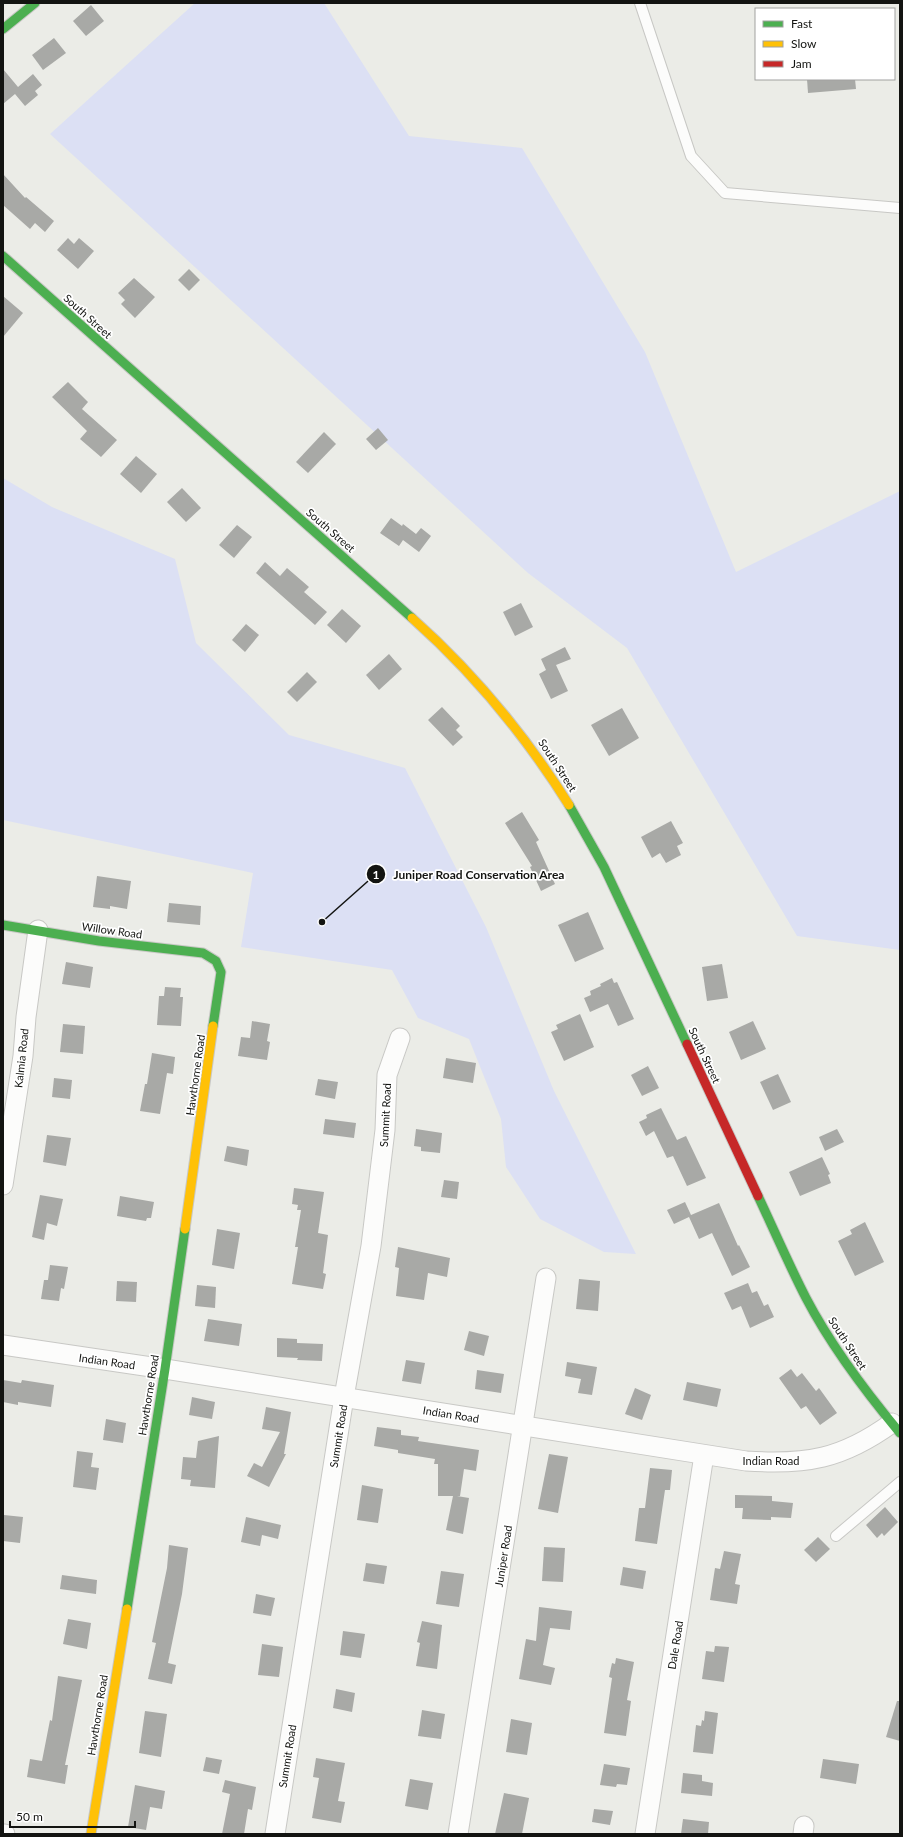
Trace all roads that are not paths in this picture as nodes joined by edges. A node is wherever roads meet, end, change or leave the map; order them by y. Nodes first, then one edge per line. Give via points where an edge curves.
1 (640, 3) edge
2 (23, 7) edge
3 (3, 29) edge
4 (900, 208) edge
5 (3, 256) edge
6 (3, 925) edge
7 (38, 930) junction
8 (216, 961) joint
9 (400, 1038) dead end
10 (3, 1185) edge
11 (546, 1278) dead end
12 (3, 1345) edge
13 (165, 1369) junction
14 (344, 1398) junction
15 (524, 1426) junction
16 (896, 1428) edge
17 (704, 1455) junction
18 (900, 1482) edge
19 (836, 1536) dead end
20 (91, 1834) edge
21 (275, 1834) edge
22 (458, 1834) edge
23 (646, 1834) edge

1 - 4 lane via 691,156 725,193
2 - 3 main road
5 - 16 main road, South Street via 444,646 483,686 523,735 571,808 604,867 806,1298 852,1371
6 - 7 main road, Willow Road
7 - 8 main road, Willow Road via 99,941 203,953
7 - 10 street, Kalmia Road via 27,1002 23,1056
8 - 13 main road, Hawthorne Road via 221,976
9 - 14 street, Summit Road via 386,1080 385,1130 371,1246
11 - 15 street, Juniper Road
12 - 13 street, Indian Road
13 - 14 street, Indian Road
13 - 20 main road, Hawthorne Road
14 - 15 street, Indian Road
14 - 21 street, Summit Road
15 - 17 street, Indian Road
15 - 22 street, Juniper Road
16 - 17 street, Indian Road via 848,1450 811,1460 760,1462
17 - 23 street, Dale Road
18 - 19 lane

